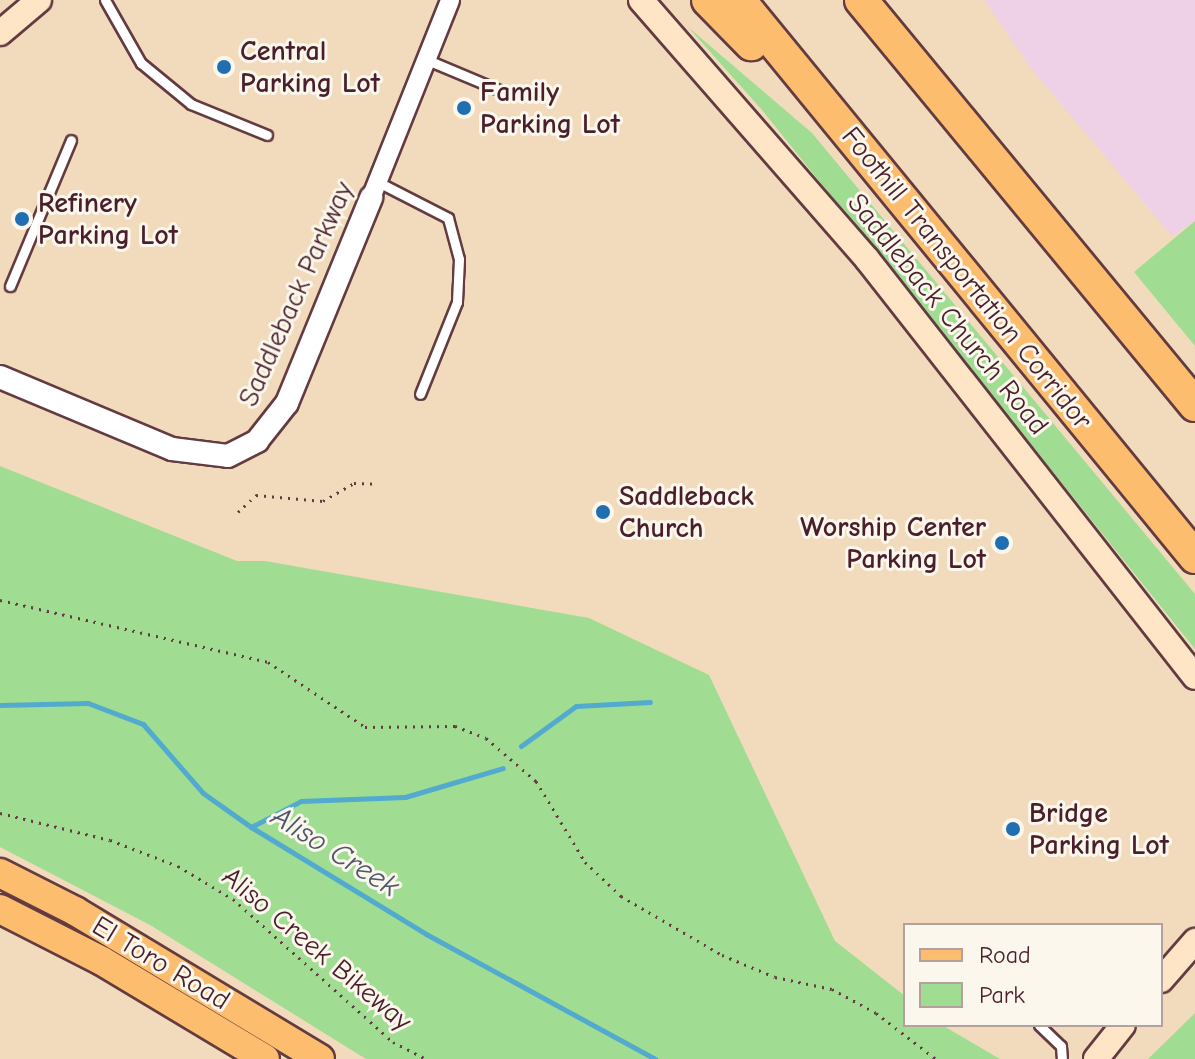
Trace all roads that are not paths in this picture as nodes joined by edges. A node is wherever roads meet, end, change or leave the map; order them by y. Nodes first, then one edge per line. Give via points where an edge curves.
1 (39, 0) edge
2 (105, 0) edge
3 (450, 0) edge
4 (641, 0) edge
5 (708, 0) edge
6 (739, 0) edge
7 (861, 0) edge
8 (889, 0) edge
9 (0, 33) edge
10 (425, 59) junction
11 (499, 90) dead end
12 (267, 135) dead end
13 (71, 140) dead end
14 (375, 190) junction
15 (903, 201) junction
16 (1092, 283) junction
17 (10, 286) dead end
18 (0, 377) edge
19 (420, 394) dead end
20 (1195, 405) edge
21 (1195, 557) edge
22 (1195, 677) edge
23 (0, 873) edge
24 (0, 909) edge
25 (1195, 941) edge
26 (1163, 978) edge
27 (1041, 1027) edge
28 (1121, 1027) edge
29 (265, 1059) edge
30 (320, 1059) edge
31 (1062, 1059) edge
32 (1096, 1059) edge

1 - 9 main road
2 - 12 lane via 141,63 181,96
3 - 10 street, Saddleback Parkway
4 - 22 main road, Saddleback Church Road via 867,259
5 - 15 highway
6 - 15 highway, Foothill Transportation Corridor
7 - 16 highway
8 - 16 highway
10 - 11 lane
10 - 14 street, Saddleback Parkway
13 - 17 lane
14 - 18 street, Saddleback Parkway via 287,403 257,441 228,456 172,449
14 - 19 lane via 448,218 459,259 457,302
15 - 21 highway, Foothill Transportation Corridor
16 - 20 highway
23 - 30 main road, El Toro Road via 75,911
24 - 29 main road, El Toro Road via 102,961
25 - 26 main road
27 - 31 lane via 1061,1046
28 - 32 main road

